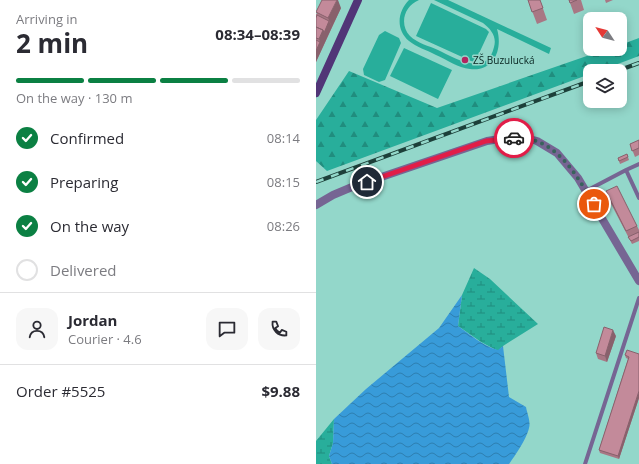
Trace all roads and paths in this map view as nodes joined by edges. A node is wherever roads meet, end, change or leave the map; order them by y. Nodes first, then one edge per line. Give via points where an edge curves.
1 (358, 0) edge
2 (316, 93) edge
3 (639, 164) edge
4 (626, 170) junction
5 (586, 191) junction
6 (639, 198) edge
7 (316, 205) edge
8 (639, 281) edge
9 (639, 298) edge
10 (585, 464) edge

1 - 2 main road
3 - 4 lane
4 - 5 lane
4 - 6 lane
5 - 7 street via 557,153 536,141 522,137 486,141 352,187
5 - 8 street
9 - 10 lane

